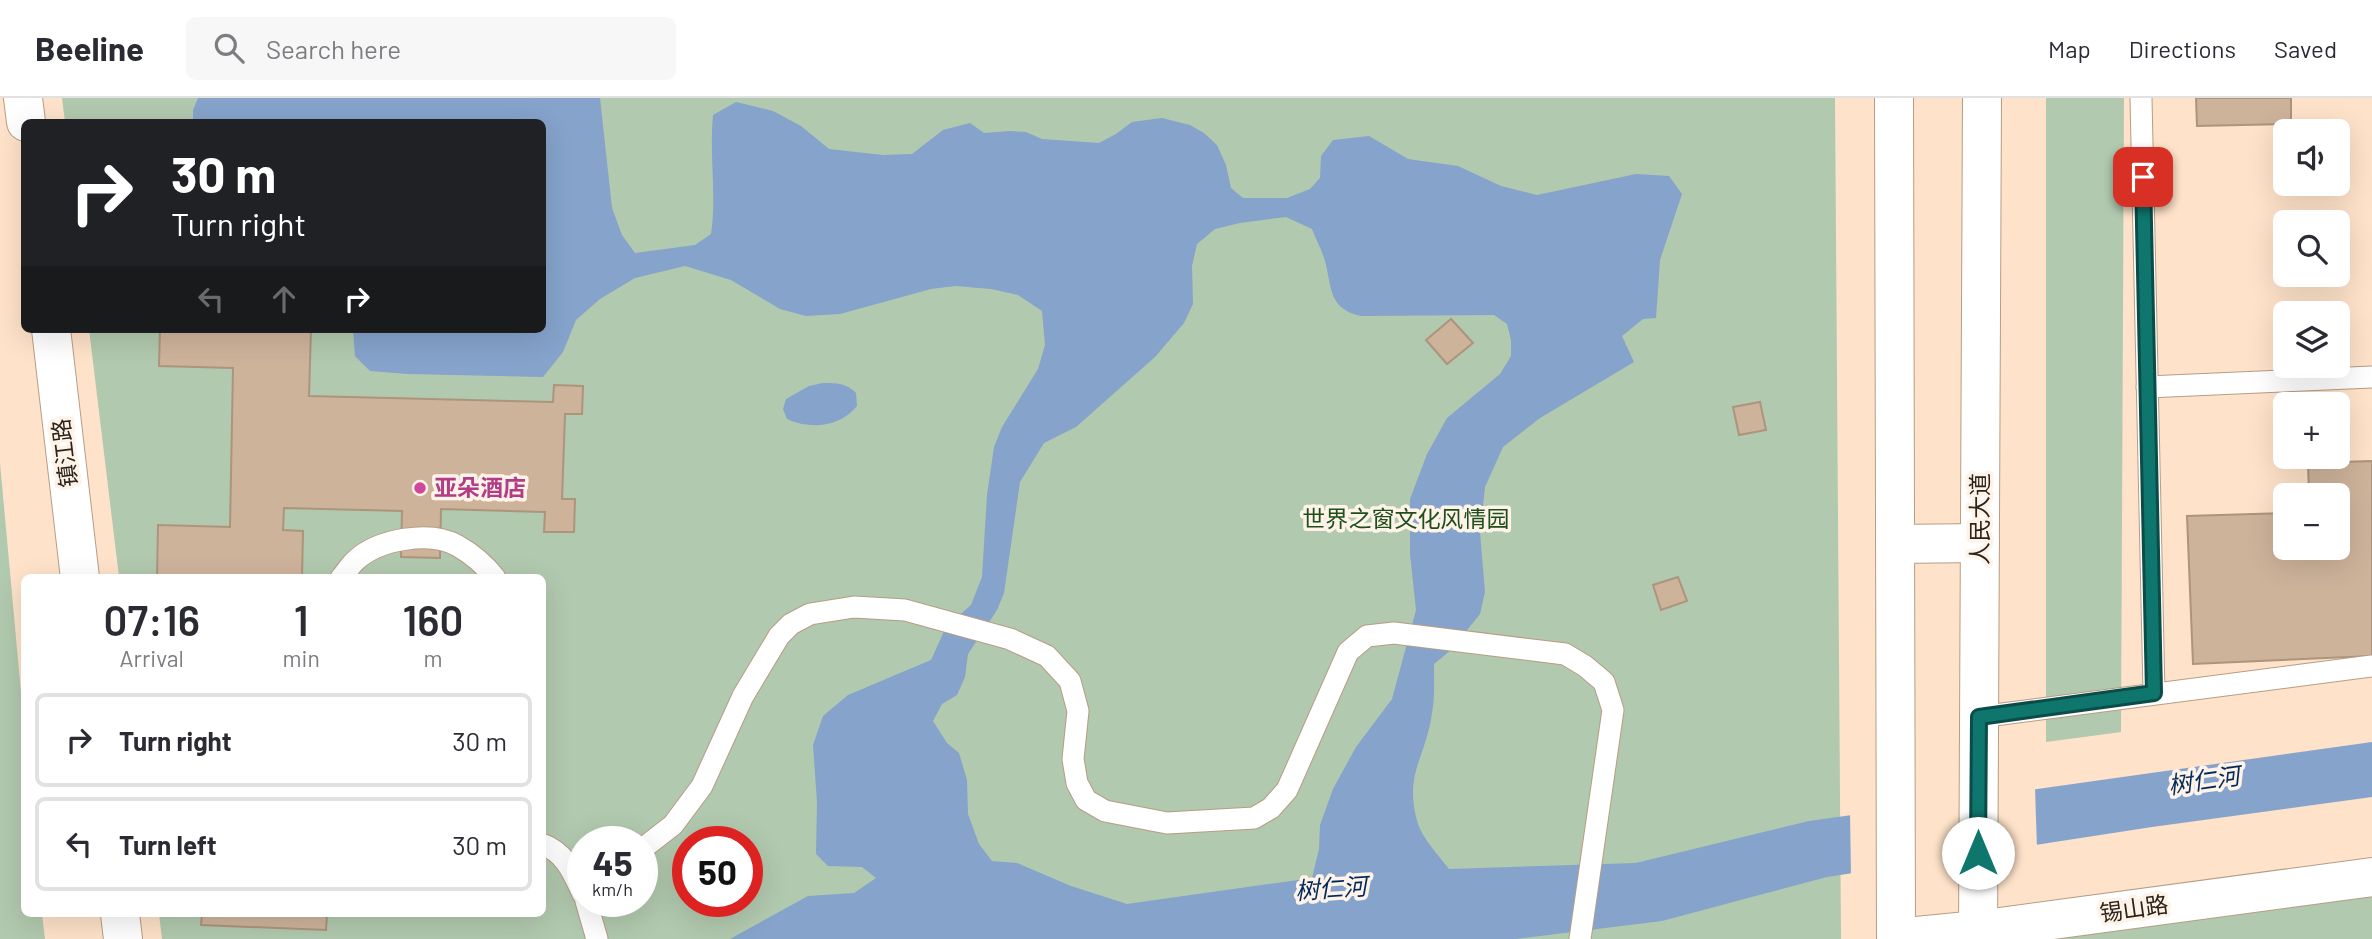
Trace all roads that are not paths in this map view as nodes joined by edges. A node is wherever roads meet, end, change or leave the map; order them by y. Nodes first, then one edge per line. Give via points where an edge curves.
1 (23, 98) edge
2 (1894, 98) edge
3 (1982, 98) edge
4 (2141, 98) edge
5 (26, 119) edge
6 (51, 333) edge
7 (2372, 377) edge
8 (2147, 387) junction
9 (1980, 542) junction
10 (1895, 544) junction
11 (80, 574) edge
12 (344, 574) edge
13 (492, 574) edge
14 (2372, 666) edge
15 (2154, 693) junction
16 (1979, 717) junction
17 (658, 837) edge
18 (546, 845) edge
19 (2372, 857) edge
20 (567, 863) edge
21 (2372, 877) edge
22 (120, 917) edge
23 (1978, 926) edge
24 (1896, 938) edge
25 (123, 939) edge
26 (1580, 939) edge

1 - 5 main road
2 - 10 main road
3 - 9 main road, 人民大道
4 - 8 lane
6 - 11 main road, 镇江路
7 - 8 lane
8 - 15 lane
9 - 10 main road
9 - 16 main road, 人民大道
10 - 24 main road
12 - 13 lane via 381,544 421,537 456,544
14 - 15 lane
15 - 16 lane
16 - 23 main road, 人民大道
17 - 26 lane via 673,825 702,786 743,696 779,636 810,614 853,607 905,610 1010,639 1046,656 1070,681 1079,711 1073,759 1086,800 1105,811 1167,822 1254,818 1271,808 1287,790 1348,652 1367,636 1394,633 1565,654 1604,682 1613,710
18 - 20 lane via 556,849
19 - 23 main road, 锡山路 via 2031,903
21 - 23 main road, 锡山路
22 - 25 main road
23 - 24 main road, 锡山路

